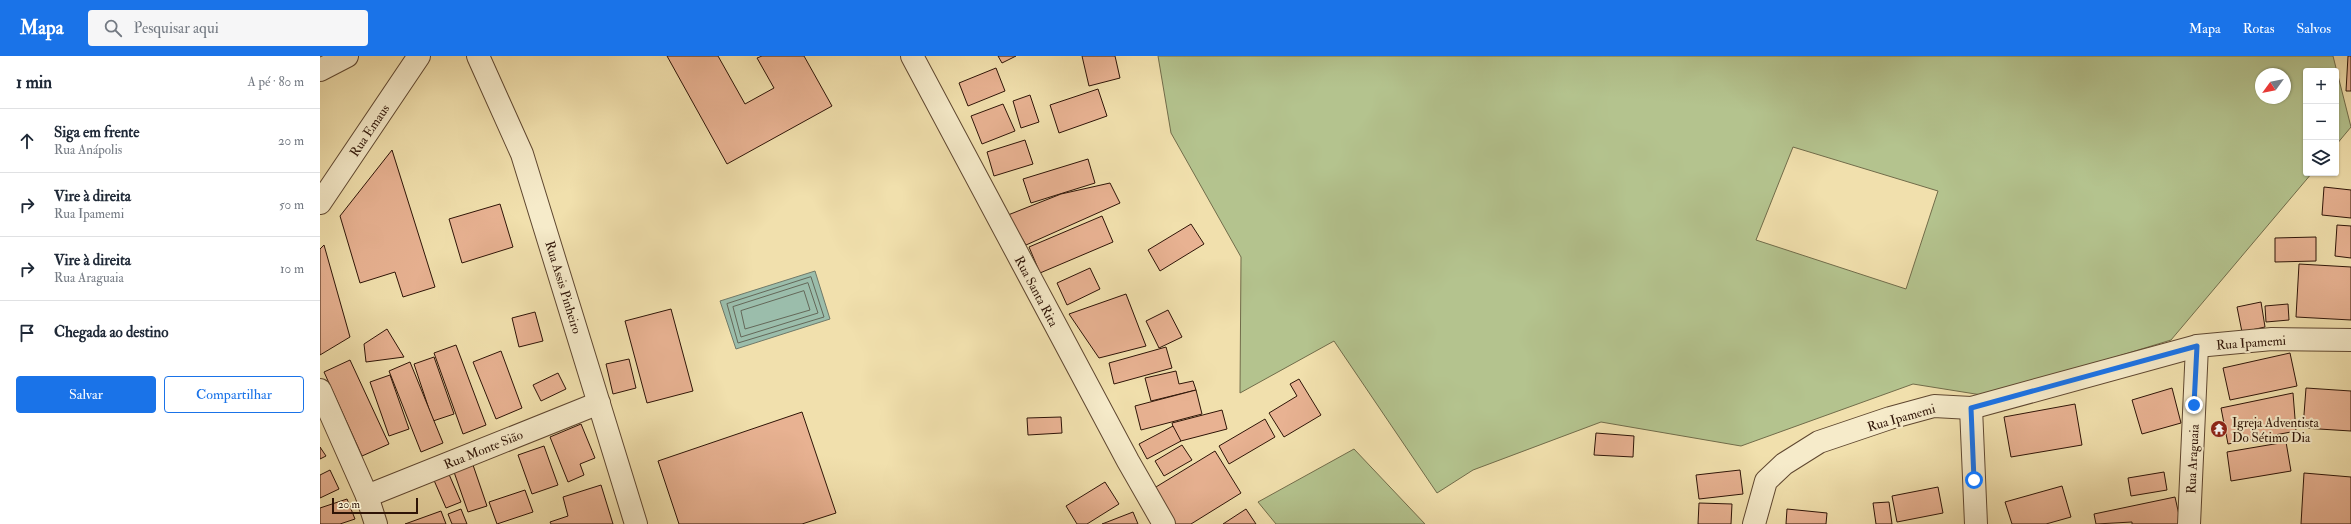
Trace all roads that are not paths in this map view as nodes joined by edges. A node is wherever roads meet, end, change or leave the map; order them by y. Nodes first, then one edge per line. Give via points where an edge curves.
1 (347, 56) edge
2 (419, 56) edge
3 (478, 56) edge
4 (912, 56) edge
5 (320, 70) edge
6 (320, 203) edge
7 (2351, 340) edge
8 (2197, 346) junction
9 (320, 390) edge
10 (600, 402) junction
11 (1971, 408) junction
12 (367, 496) junction
13 (376, 524) edge
14 (636, 524) edge
15 (1164, 524) edge
16 (1754, 524) edge
17 (1976, 524) edge
18 (2189, 524) edge

1 - 5 street
2 - 6 street, Rua Emaus
3 - 10 street, Rua Assis Pinheiro via 522,154
4 - 15 street, Rua Santa Rita via 1124,454
7 - 8 street, Rua Ipamemi via 2272,339
8 - 11 street, Rua Ipamemi
8 - 18 street, Rua Araguaia
9 - 12 street
10 - 12 street, Rua Monte Sião
10 - 14 street, Rua Assis Pinheiro
11 - 16 street, Rua Ipamemi via 1934,406 1819,442 1784,464 1766,481
11 - 17 street
12 - 13 street

